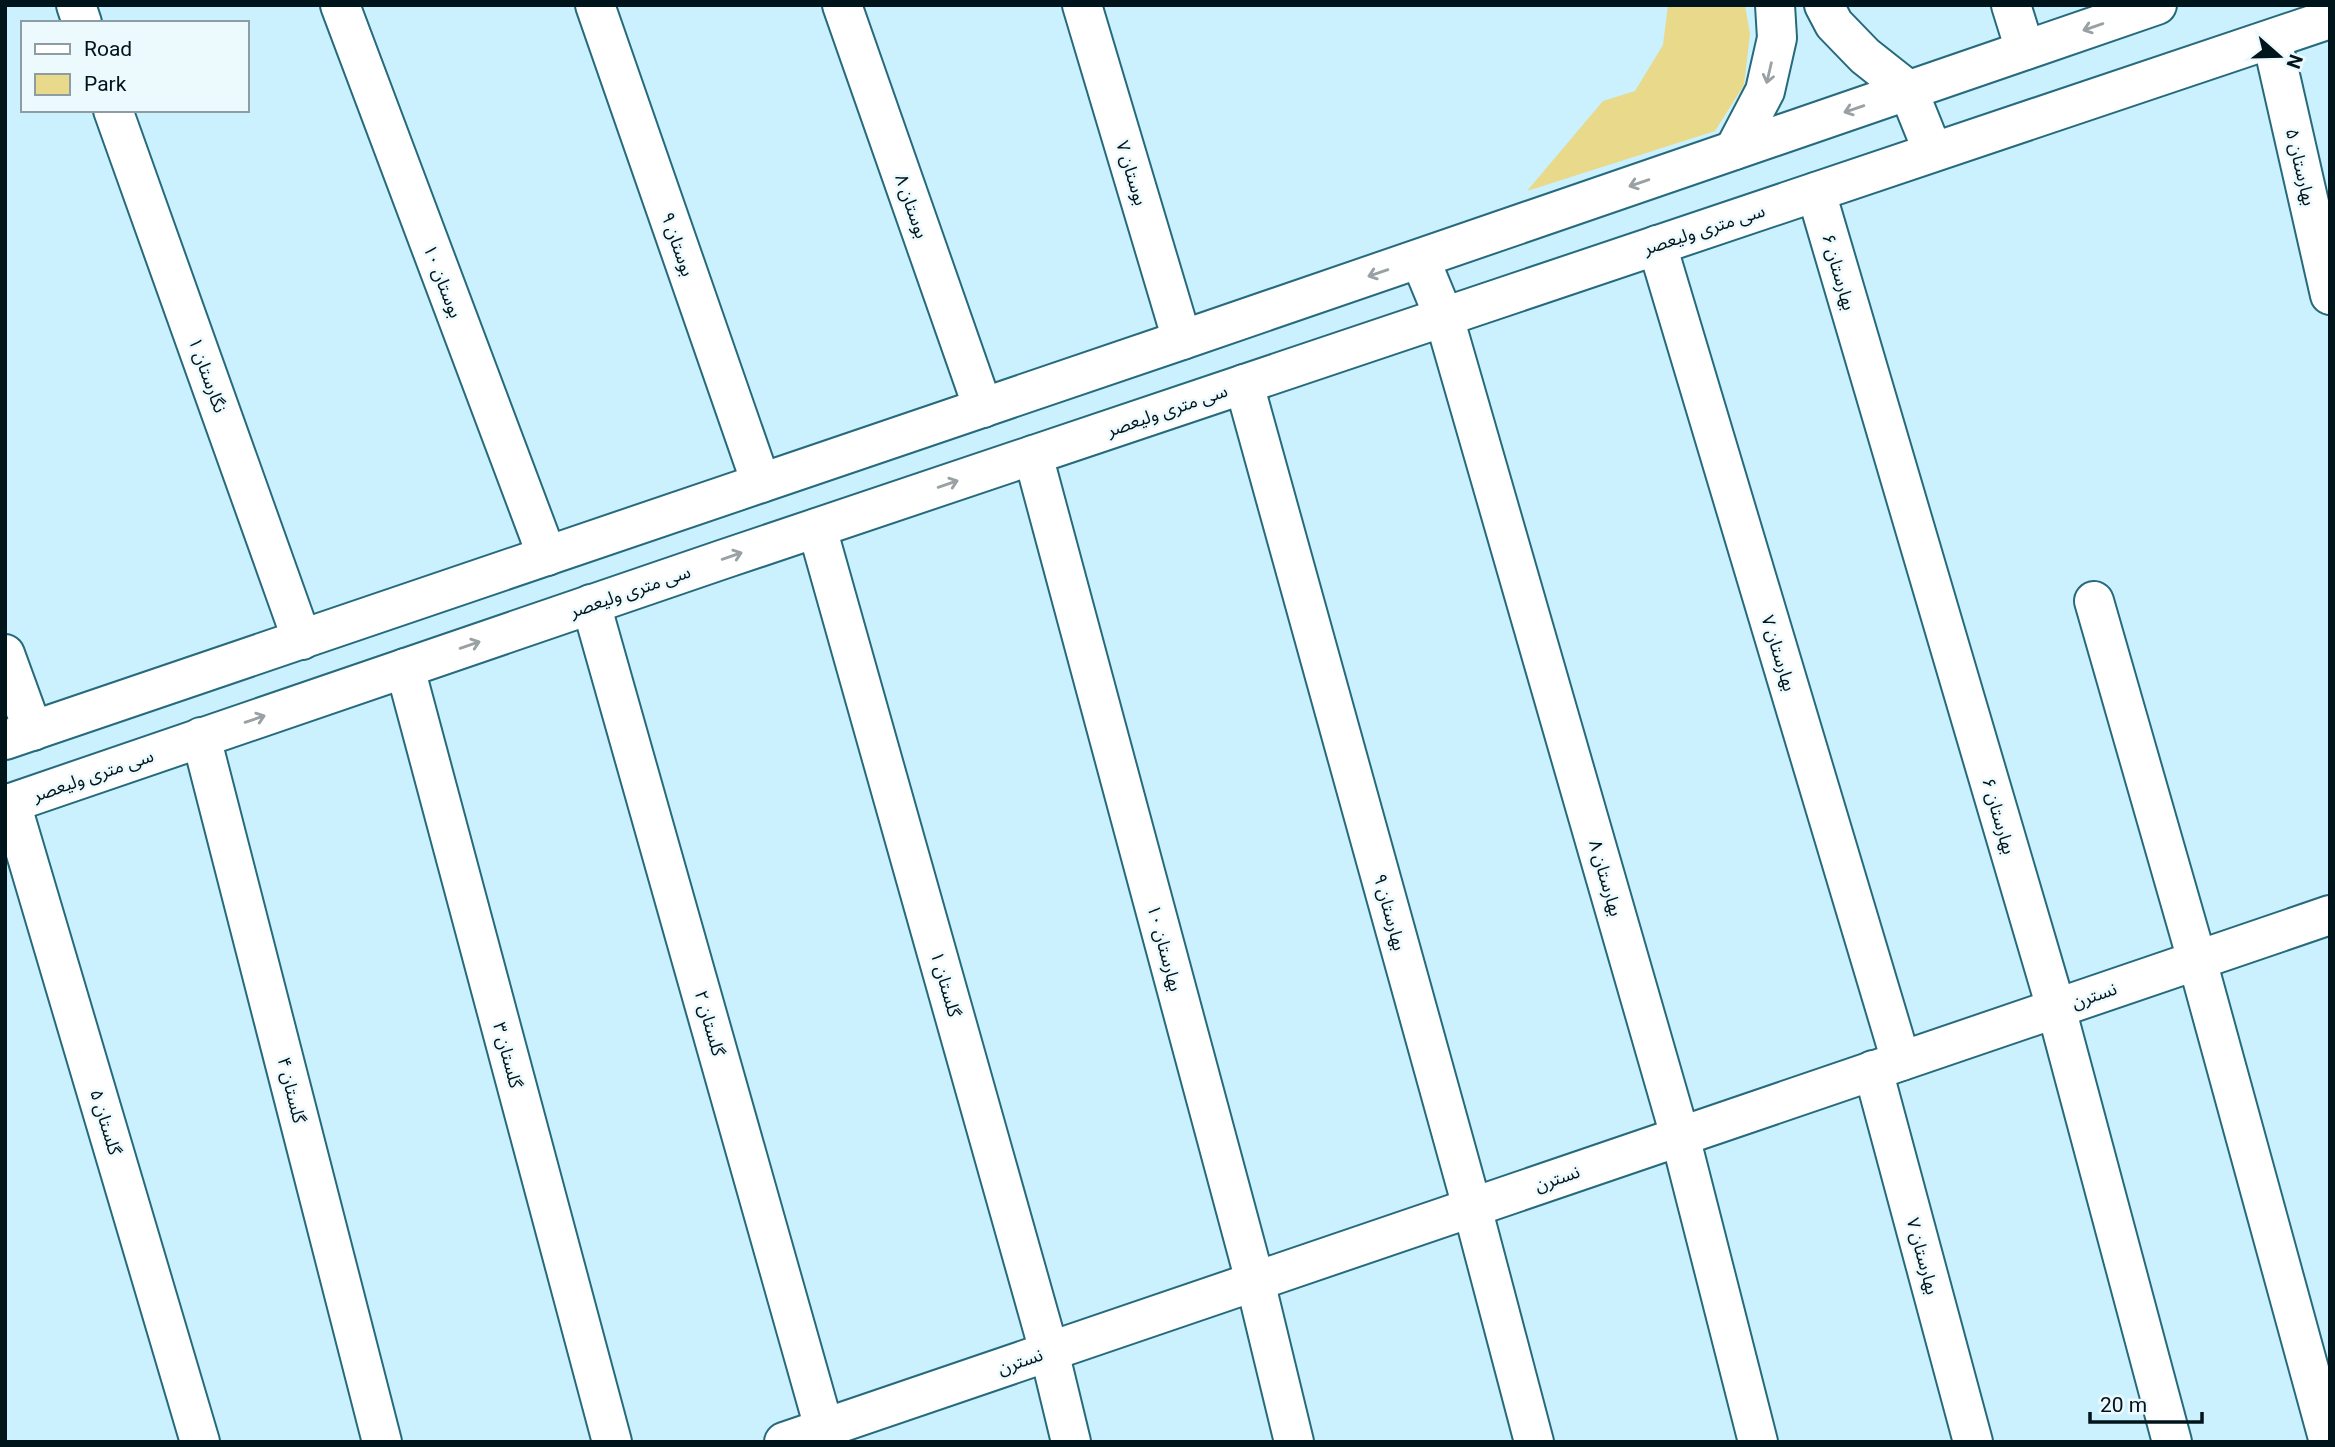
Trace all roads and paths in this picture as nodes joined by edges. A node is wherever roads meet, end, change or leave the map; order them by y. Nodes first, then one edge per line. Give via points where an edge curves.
1 (340, 5) edge
2 (595, 5) edge
3 (842, 5) edge
4 (1082, 5) edge
5 (1775, 5) edge
6 (1824, 5) edge
7 (2011, 5) edge
8 (2157, 5) edge
9 (2330, 19) edge
10 (2272, 40) junction
11 (2025, 50) junction
12 (1908, 90) junction
13 (114, 112) edge
14 (1734, 150) junction
15 (1933, 152) junction
16 (1816, 192) junction
17 (1657, 245) junction
18 (1420, 259) junction
19 (2330, 295) edge
20 (1444, 317) junction
21 (1182, 340) junction
22 (1244, 384) junction
23 (983, 408) junction
24 (1033, 455) junction
25 (761, 483) junction
26 (817, 528) junction
27 (547, 556) junction
28 (2094, 601) dead end
29 (592, 604) junction
30 (302, 640) junction
31 (5, 654) edge
32 (405, 668) junction
33 (19, 735) edge
34 (201, 737) junction
35 (8, 804) edge
36 (2330, 915) edge
37 (2197, 960) junction
38 (2056, 1008) junction
39 (1887, 1066) junction
40 (1680, 1136) junction
41 (1472, 1207) junction
42 (1255, 1281) junction
43 (1049, 1351) junction
44 (826, 1435) edge
45 (200, 1442) edge
46 (382, 1442) edge
47 (612, 1442) edge
48 (784, 1442) edge
49 (1072, 1442) edge
50 (1294, 1442) edge
51 (1534, 1442) edge
52 (1758, 1442) edge
53 (1973, 1442) edge
54 (2172, 1442) edge
55 (2329, 1442) edge

1 - 27 street, بوستان ۱۰
2 - 25 street, بوستان ۹
3 - 23 street, بوستان ۸
4 - 21 street, بوستان ۷
5 -> 14 street via 1777,38 1765,91
6 - 12 street via 1834,24 1865,56
7 - 11 street
8 -> 11 street
9 - 10 street, سی متری ولیعصر
10 - 15 street, سی متری ولیعصر
10 - 19 street, بهارستان ۵
11 - 12 street
12 -> 14 street
12 - 15 street
13 - 30 street, نگارستان ۱
14 -> 18 street
15 - 16 street, سی متری ولیعصر
16 - 17 street, سی متری ولیعصر
16 - 38 street, بهارستان ۶
17 - 20 street, سی متری ولیعصر
17 - 39 street, بهارستان ۷
18 - 20 street, بهارستان ۸
18 -> 21 street
20 - 22 street, سی متری ولیعصر
20 - 40 street, بهارستان ۸
21 - 23 street
22 - 24 street, سی متری ولیعصر
22 - 41 street, بهارستان ۹
23 - 25 street
26 -> 24 street, سی متری ولیعصر
24 - 42 street, بهارستان ۱۰
25 - 27 street
29 -> 26 street, سی متری ولیعصر
26 - 43 street, گلستان ۱
27 - 30 street
28 - 37 street
32 -> 29 street, سی متری ولیعصر
29 - 44 street, گلستان ۲
30 - 33 street
31 - 33 street
34 -> 32 street, سی متری ولیعصر
32 - 47 street, گلستان ۳
34 - 35 street, سی متری ولیعصر
34 - 46 street, گلستان ۴
35 - 45 street, گلستان ۵
36 - 37 street, نسترن
37 - 38 street, نسترن
37 - 55 street
38 - 39 street, نسترن
38 - 54 street, بهارستان ۶
39 - 40 street, نسترن
39 - 53 street, بهارستان ۷
40 - 41 street, نسترن
40 - 52 street, بهارستان ۸
41 - 42 street, نسترن
41 - 51 street, بهارستان ۹
42 - 43 street, نسترن
42 - 50 street, بهارستان ۱۰
43 - 44 street, نسترن
43 - 49 street, گلستان ۱
44 - 48 street, نسترن

